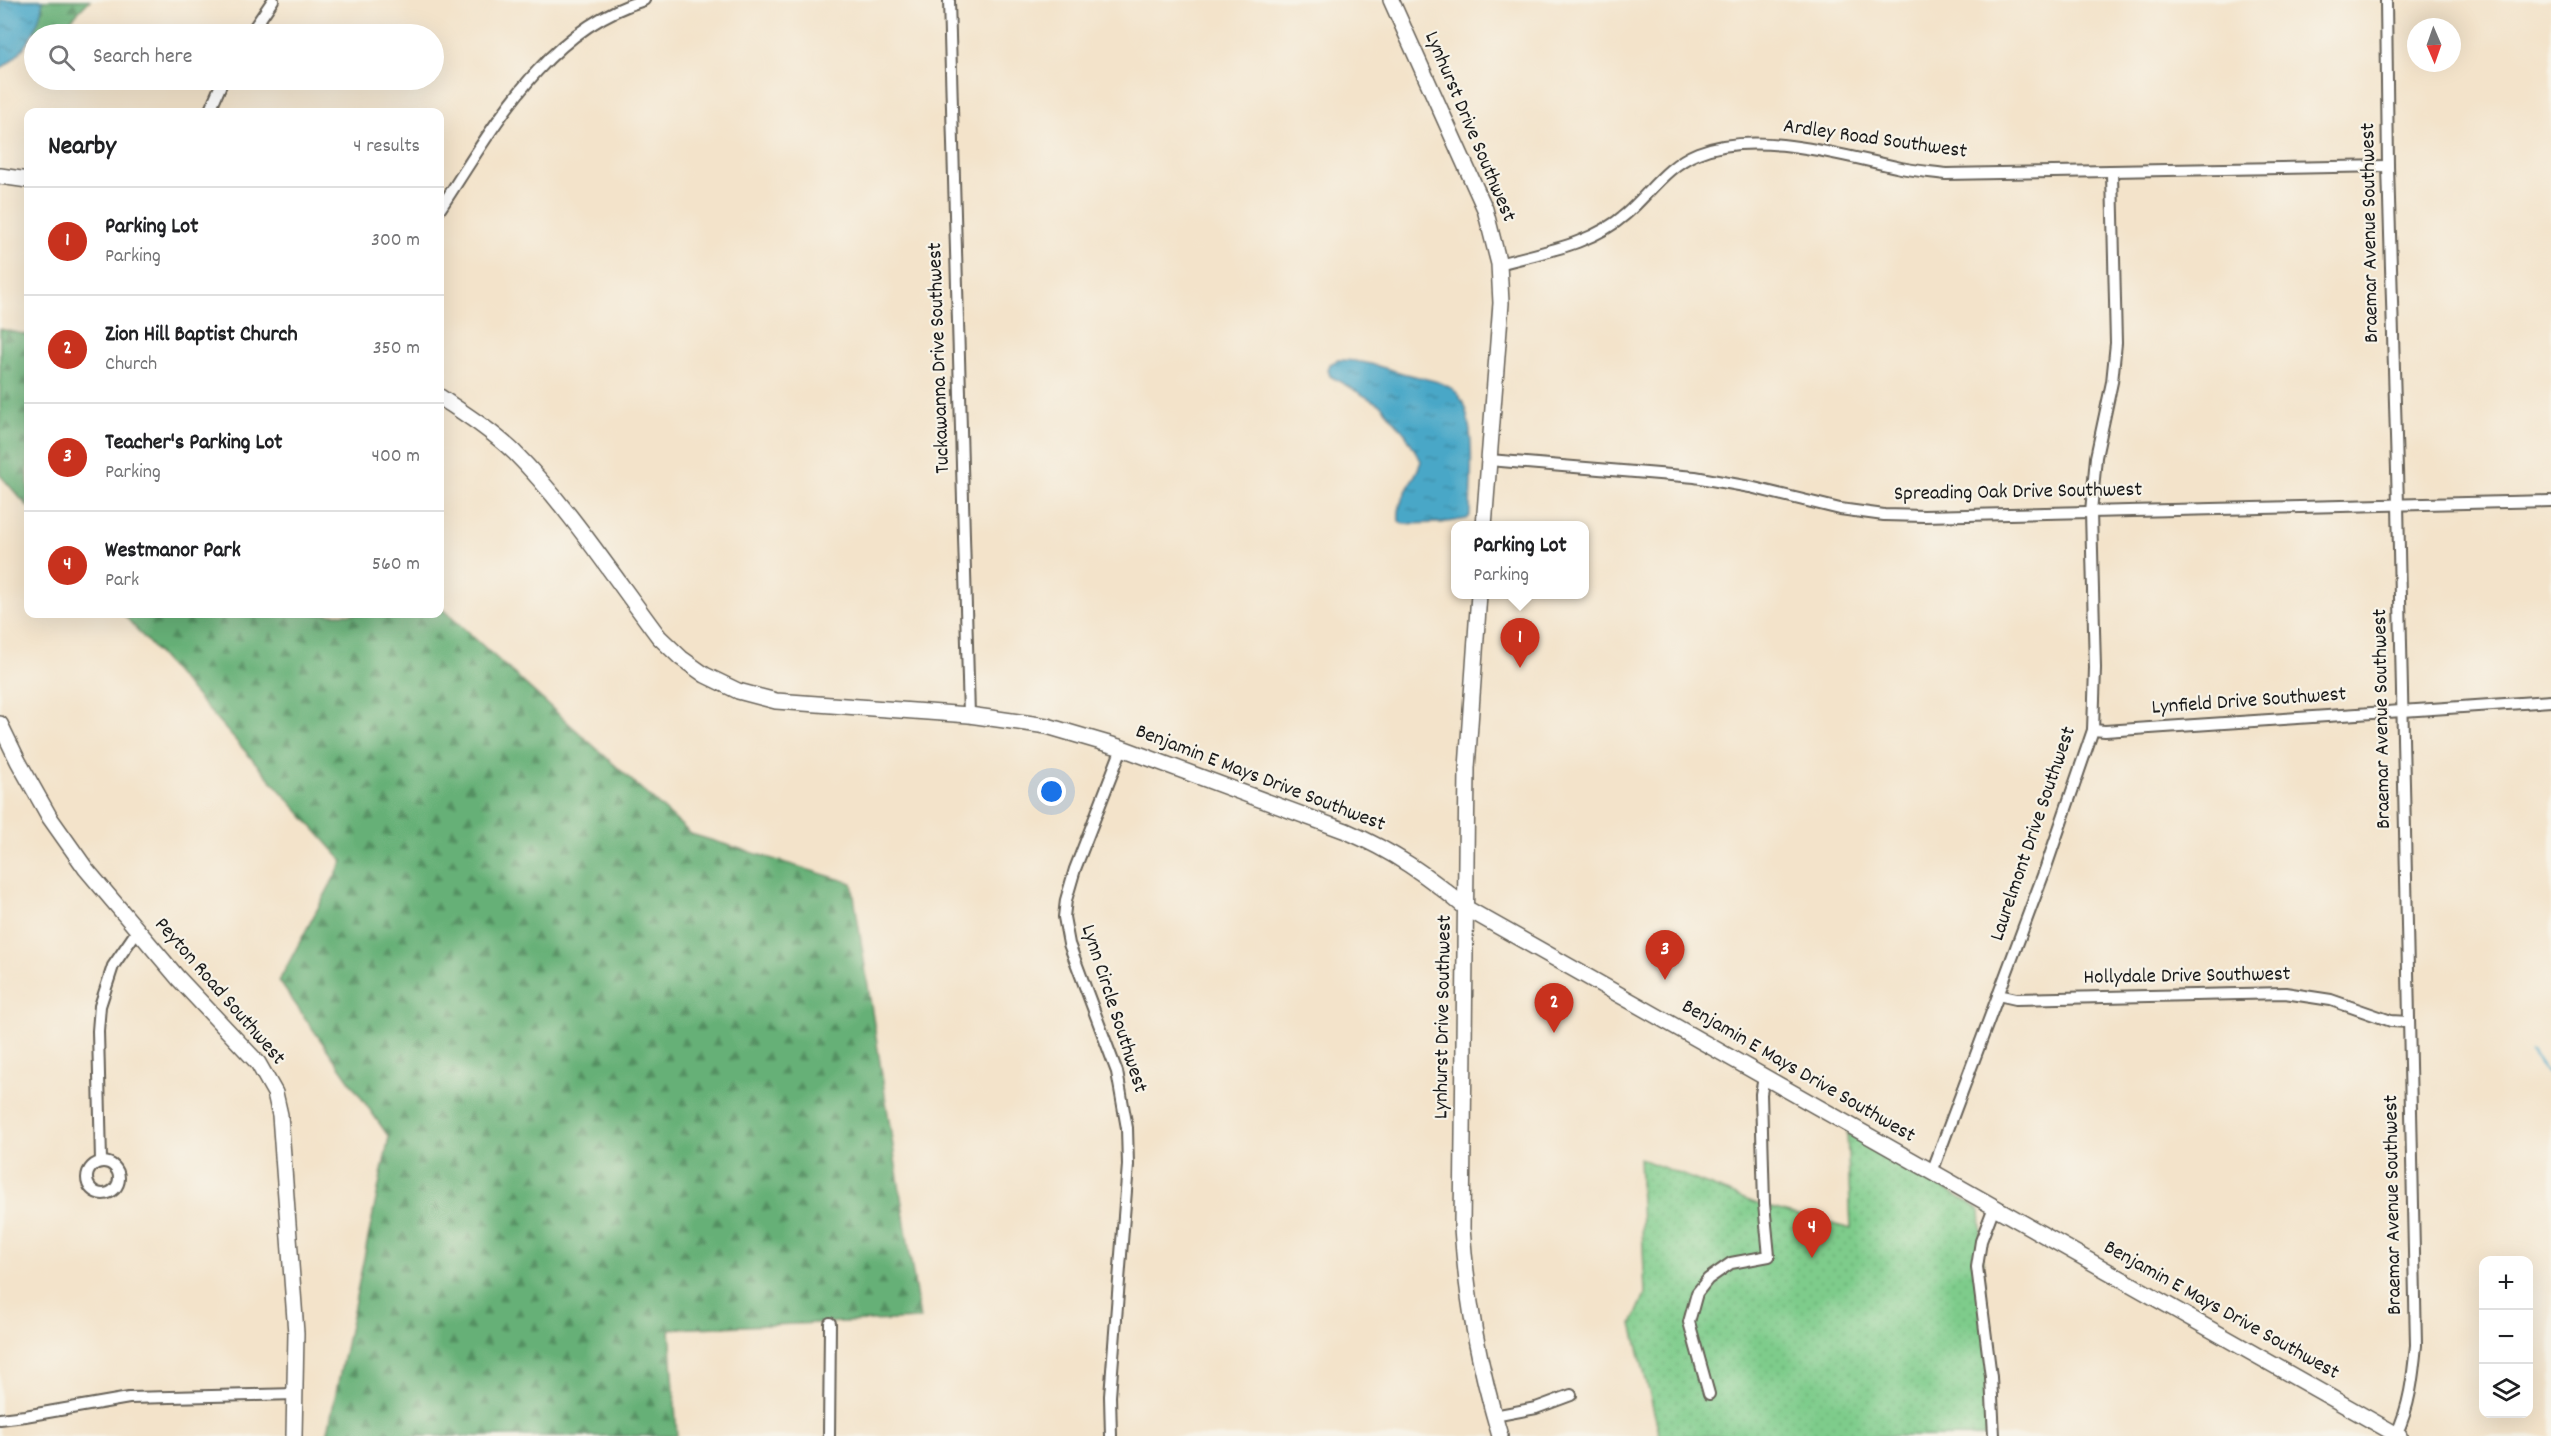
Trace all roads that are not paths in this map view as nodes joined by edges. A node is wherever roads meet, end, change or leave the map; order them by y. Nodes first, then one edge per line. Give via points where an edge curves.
1 (273, 0) edge
2 (641, 0) edge
3 (950, 0) edge
4 (1391, 0) edge
5 (2386, 0) edge
6 (257, 24) edge
7 (219, 90) edge
8 (211, 108) edge
9 (2388, 166) junction
10 (2112, 172) junction
11 (0, 176) edge
12 (24, 179) edge
13 (444, 203) edge
14 (1499, 264) junction
15 (444, 400) edge
16 (1489, 460) junction
17 (2551, 501) edge
18 (2398, 504) junction
19 (2091, 512) junction
20 (1484, 521) edge
21 (1479, 599) edge
22 (2551, 701) edge
23 (2402, 711) junction
24 (969, 715) junction
25 (0, 724) edge
26 (2092, 729) junction
27 (1122, 748) junction
28 (1466, 908) junction
29 (137, 931) junction
30 (1998, 994) junction
31 (2409, 1022) junction
32 (1764, 1077) junction
33 (101, 1161) dead end
34 (1932, 1172) junction
35 (1994, 1207) junction
36 (830, 1323) dead end
37 (296, 1394) junction
38 (1710, 1394) dead end
39 (1571, 1395) dead end
40 (1494, 1416) junction
41 (0, 1419) edge
42 (2398, 1435) edge
43 (294, 1436) edge
44 (829, 1436) edge
45 (1111, 1436) edge
46 (1500, 1436) edge
47 (1994, 1436) edge

1 - 6 street
2 - 13 street via 605,17 551,56 528,80
3 - 24 street, Tuckawanna Drive Southwest
4 - 14 street, Lynhurst Drive Southwest via 1485,209
5 - 9 street, Braemar Avenue Southwest
7 - 8 street
9 - 10 street, Ardley Road Southwest
9 - 18 street, Braemar Avenue Southwest
10 - 14 street, Ardley Road Southwest via 1946,174 1811,148 1729,145 1700,152 1675,165 1625,215 1596,234
10 - 19 street, Laurelmont Drive Southwest via 2116,343 2096,457
11 - 12 street
14 - 16 street, Lynhurst Drive Southwest via 1501,303
15 - 24 street, Benjamin E Mays Drive Southwest via 513,452 546,488 660,637 705,675 738,691 776,701
16 - 19 street, Spreading Oak Drive Southwest via 1695,477 1884,515
16 - 20 street, Lynhurst Drive Southwest
17 - 18 street, Spreading Oak Drive Southwest
18 - 19 street, Spreading Oak Drive Southwest
18 - 23 street, Braemar Avenue Southwest
19 - 26 street, Laurelmont Drive Southwest via 2095,668
21 - 28 street, Lynhurst Drive Southwest via 1467,768
22 - 23 street, Lynfield Drive Southwest
23 - 26 street, Lynfield Drive Southwest
23 - 31 street, Braemar Avenue Southwest
24 - 27 street, Benjamin E Mays Drive Southwest via 1047,726
25 - 29 street, Peyton Road Southwest via 50,818
26 - 30 street, Laurelmont Drive Southwest
27 - 28 street, Benjamin E Mays Drive Southwest via 1379,845 1415,866
27 - 45 street, Lynn Circle Southwest via 1076,869 1064,917 1069,944 1117,1072 1127,1128 1128,1165 1110,1396
28 - 32 street, Benjamin E Mays Drive Southwest
28 - 40 street, Lynhurst Drive Southwest via 1462,1228 1473,1329
29 - 33 street via 113,966 100,1006
29 - 37 street, Peyton Road Southwest via 258,1063 276,1093 296,1333
30 - 31 street, Hollydale Drive Southwest via 2016,999 2285,993 2331,1000 2391,1021
30 - 34 street, Laurelmont Drive Southwest
31 - 42 street, Braemar Avenue Southwest via 2416,1345
32 - 34 street, Benjamin E Mays Drive Southwest
32 - 38 street via 1763,1171 1769,1256 1731,1263 1708,1279 1697,1293 1689,1322
34 - 35 street, Benjamin E Mays Drive Southwest
35 - 42 street, Benjamin E Mays Drive Southwest
35 - 47 street via 1981,1241 1977,1267
36 - 44 street
37 - 41 street via 129,1398
37 - 43 street, Peyton Road Southwest
39 - 40 street via 1536,1408
40 - 46 street, Lynhurst Drive Southwest

